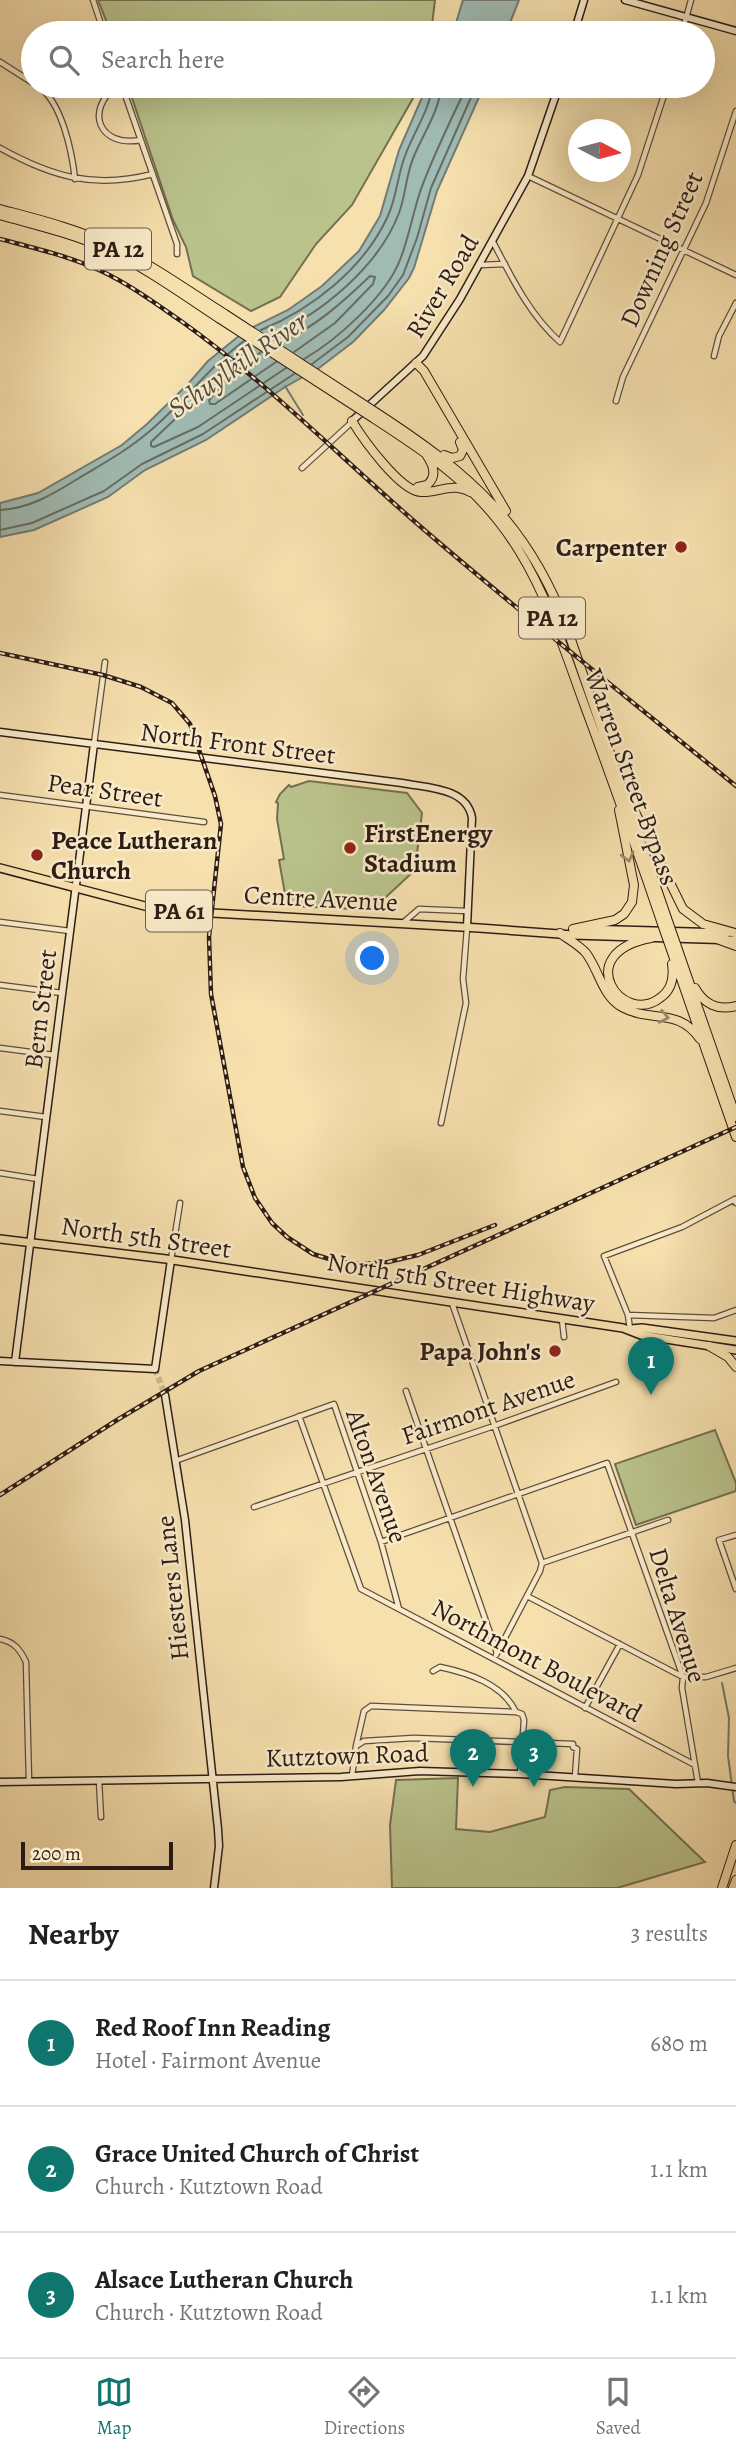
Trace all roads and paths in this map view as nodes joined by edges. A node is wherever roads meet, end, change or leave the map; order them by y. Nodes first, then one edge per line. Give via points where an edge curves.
1 (93, 0) edge
2 (584, 0) edge
3 (625, 0) edge
4 (691, 0) edge
5 (686, 17) junction
6 (100, 21) edge
7 (578, 21) edge
8 (685, 21) edge
9 (700, 21) edge
10 (715, 25) edge
11 (736, 31) edge
12 (0, 62) edge
13 (21, 75) edge
14 (48, 98) edge
15 (107, 98) edge
16 (125, 98) edge
17 (555, 98) edge
18 (663, 98) edge
19 (736, 111) edge
20 (141, 140) junction
21 (0, 148) edge
22 (153, 174) junction
23 (528, 176) junction
24 (75, 179) junction
25 (0, 209) edge
26 (0, 215) edge
27 (618, 218) junction
28 (493, 242) junction
29 (684, 250) junction
30 (177, 254) dead end
31 (480, 264) junction
32 (505, 264) junction
33 (736, 275) edge
34 (736, 303) edge
35 (223, 316) junction
36 (714, 356) dead end
37 (416, 363) junction
38 (617, 401) dead end
39 (375, 415) junction
40 (352, 421) junction
41 (417, 447) junction
42 (432, 449) junction
43 (302, 468) dead end
44 (481, 500) junction
45 (521, 538) junction
46 (105, 662) dead end
47 (0, 732) edge
48 (94, 744) junction
49 (604, 749) junction
50 (619, 790) junction
51 (0, 795) edge
52 (86, 806) junction
53 (204, 822) dead end
54 (0, 868) edge
55 (75, 888) junction
56 (467, 911) junction
57 (0, 922) edge
58 (401, 923) junction
59 (467, 927) junction
60 (573, 929) junction
61 (70, 931) junction
62 (560, 933) junction
63 (736, 935) edge
64 (651, 937) junction
65 (717, 939) junction
66 (673, 944) junction
67 (736, 946) edge
68 (687, 977) junction
69 (0, 985) edge
70 (62, 993) junction
71 (736, 1006) edge
72 (704, 1046) junction
73 (0, 1048) edge
74 (54, 1055) junction
75 (0, 1111) edge
76 (46, 1117) junction
77 (736, 1117) edge
78 (441, 1123) dead end
79 (736, 1137) edge
80 (0, 1173) edge
81 (38, 1179) junction
82 (735, 1201) edge
83 (180, 1203) dead end
84 (0, 1239) edge
85 (30, 1243) junction
86 (171, 1260) junction
87 (285, 1277) joint
88 (452, 1303) junction
89 (736, 1310) edge
90 (628, 1315) junction
91 (562, 1319) junction
92 (630, 1329) junction
93 (564, 1337) dead end
94 (736, 1340) edge
95 (709, 1346) junction
96 (736, 1350) edge
97 (0, 1361) edge
98 (15, 1362) junction
99 (736, 1367) edge
100 (616, 1382) dead end
101 (406, 1391) dead end
102 (165, 1395) tunnel mouth
103 (299, 1416) junction
104 (494, 1426) junction
105 (426, 1449) junction
106 (175, 1462) junction
107 (357, 1473) junction
108 (323, 1484) junction
109 (518, 1494) junction
110 (254, 1507) dead end
111 (449, 1518) junction
112 (668, 1520) dead end
113 (631, 1532) junction
114 (736, 1535) edge
115 (381, 1542) junction
116 (542, 1563) junction
117 (361, 1589) joint
118 (736, 1589) edge
119 (527, 1596) junction
120 (399, 1609) junction
121 (0, 1639) edge
122 (620, 1644) junction
123 (495, 1656) junction
124 (736, 1668) edge
125 (433, 1671) dead end
126 (683, 1677) junction
127 (585, 1708) junction
128 (516, 1712) junction
129 (523, 1741) junction
130 (356, 1746) junction
131 (695, 1765) junction
132 (520, 1774) junction
133 (352, 1776) junction
134 (575, 1777) junction
135 (212, 1778) junction
136 (99, 1780) junction
137 (29, 1781) junction
138 (0, 1782) edge
139 (698, 1783) junction
140 (736, 1787) edge
141 (101, 1818) dead end
142 (736, 1845) edge
143 (722, 1887) edge
144 (215, 1888) edge

1 - 6 street
2 - 7 street
3 - 5 street
4 - 5 street
5 - 8 street
5 - 9 street
10 - 11 street
12 - 13 street
14 - 24 street via 56,107 73,156
15 - 20 street via 99,111 101,127 108,136 117,141
16 - 20 street
17 - 23 street, River Road
18 - 27 street via 645,159
19 - 29 street, Downing Street via 713,186
20 - 22 street
21 - 24 street via 46,171
22 - 24 street via 110,182
22 - 30 street
23 - 27 street
23 - 28 street, River Road
25 - 35 highway, Warren Street Bypass / PA 12 via 106,243 150,266
26 - 35 highway, Warren Street Bypass / PA 12 via 104,248
27 - 29 street
27 - 32 street via 560,342 528,308
28 - 31 street, River Road
28 - 32 street
29 - 33 street
29 - 38 street, Downing Street via 623,377
31 - 32 street
31 - 37 street, River Road
34 - 36 street
35 - 39 highway, Warren Street Bypass / PA 12, bridge
37 - 40 street, River Road
37 - 42 highway via 463,450 454,458
37 - 45 highway
39 - 41 highway, Warren Street Bypass / PA 12
39 - 42 highway, Warren Street Bypass / PA 12
40 - 41 highway via 404,479 418,487 430,484 434,471
40 - 43 street, River Road
40 - 44 highway via 408,488 423,492 456,487
41 - 44 highway, Warren Street Bypass / PA 12
42 - 45 highway, Warren Street Bypass / PA 12 via 476,485
44 - 49 highway, Warren Street Bypass / PA 12 via 507,531 535,578
45 - 49 highway, Warren Street Bypass / PA 12 via 559,607
46 - 48 street
47 - 48 street, North Front Street
48 - 52 street, Bern Street
48 - 56 street, North Front Street via 402,783 455,794 467,804 472,818
49 - 50 highway, Warren Street Bypass / PA 12
50 -> 60 highway via 634,898 615,920
50 - 63 highway via 642,824 684,909 703,924
50 - 66 highway, Warren Street Bypass / PA 12, bridge
51 - 52 street, Pear Street
52 - 53 street, Pear Street
52 - 55 street, Bern Street
54 - 55 main road, Centre Avenue / PA 61
55 - 58 main road, Centre Avenue / PA 61 via 160,910
55 - 61 street, Bern Street
56 - 58 street via 419,909
56 - 59 street
57 - 61 street
58 - 59 main road, Centre Avenue / PA 61
59 - 62 main road, Centre Avenue / PA 61
59 - 78 street via 466,1003
60 - 62 main road, Centre Avenue / PA 61
60 - 63 main road, Centre Avenue / PA 61
61 - 70 street, Bern Street
62 - 64 main road, Centre Avenue / PA 61
62 -> 72 highway via 585,953 617,1004 682,1021
63 - 65 main road, Centre Avenue / PA 61
64 - 65 main road, Centre Avenue / PA 61
64 - 66 highway via 622,947 610,965 613,989 630,1003 651,1003 668,990
65 - 67 highway
66 - 68 highway, Warren Street Bypass / PA 12
66 - 72 highway, Warren Street Bypass / PA 12
68 - 71 highway via 707,1003
68 - 77 highway, Warren Street Bypass / PA 12
69 - 70 street
70 - 74 street, Bern Street
72 - 79 highway, Warren Street Bypass / PA 12
73 - 74 street
74 - 76 street, Bern Street
75 - 76 street
76 - 81 street, Bern Street
80 - 81 street
81 - 85 street, Bern Street
82 - 90 street via 604,1256
83 - 86 street
84 - 85 main road, North 5th Street
85 - 86 main road, North 5th Street
85 - 98 street, Bern Street
86 - 87 main road, North 5th Street
86 - 98 street via 155,1369
87 - 88 main road, North 5th Street Highway
88 - 91 main road, North 5th Street Highway
88 - 104 street
89 - 90 street via 714,1318
90 - 92 street
91 - 92 main road, North 5th Street Highway
91 - 93 street
92 - 94 main road, North 5th Street Highway
92 - 95 main road, North 5th Street Highway via 641,1335
95 - 96 main road, North 5th Street Highway
95 - 99 highway
97 - 98 street
100 - 104 street, Fairmont Avenue
101 - 105 street
102 - 106 street, Hiesters Lane
103 - 106 street
103 - 107 street, Alton Avenue via 334,1404
103 - 108 street, Alton Avenue
104 - 105 street, Fairmont Avenue
104 - 109 street
105 - 107 street, Fairmont Avenue
105 - 111 street
106 - 135 street, Hiesters Lane
107 - 108 street, Fairmont Avenue
107 - 115 street, Alton Avenue
108 - 110 street, Fairmont Avenue
108 - 117 street, Alton Avenue
109 - 111 street
109 - 113 street, Delta Avenue via 607,1463
109 - 116 street
111 - 115 street
111 - 123 street
112 - 113 street
113 - 116 street
113 - 126 street, Delta Avenue
114 - 118 street via 719,1540
115 - 120 street, Alton Avenue
116 - 119 street
117 - 120 street, Northmont Boulevard
119 - 122 street
119 - 123 street
120 - 123 street, Northmont Boulevard
121 - 137 street via 20,1649 26,1662
122 - 126 street
122 - 127 street
123 - 127 street, Northmont Boulevard
124 - 126 street via 710,1676
125 - 128 street via 440,1667 463,1672 502,1692
126 - 131 street, Delta Avenue
127 - 131 street, Northmont Boulevard
128 - 129 street via 524,1720
128 - 130 street via 371,1706 364,1711
129 - 130 street via 414,1738 364,1741
129 - 132 street
129 - 134 street via 573,1744 577,1749
130 - 133 street
131 - 139 street, Delta Avenue
132 - 133 street, Kutztown Road via 420,1771
132 - 134 street, Kutztown Road
133 - 135 street, Kutztown Road
134 - 139 street, Kutztown Road
135 - 136 street, Kutztown Road
135 - 144 street, Hiesters Lane via 219,1846
136 - 137 street, Kutztown Road
136 - 141 street
137 - 138 street, Kutztown Road
139 - 140 street, Kutztown Road
142 - 143 highway

